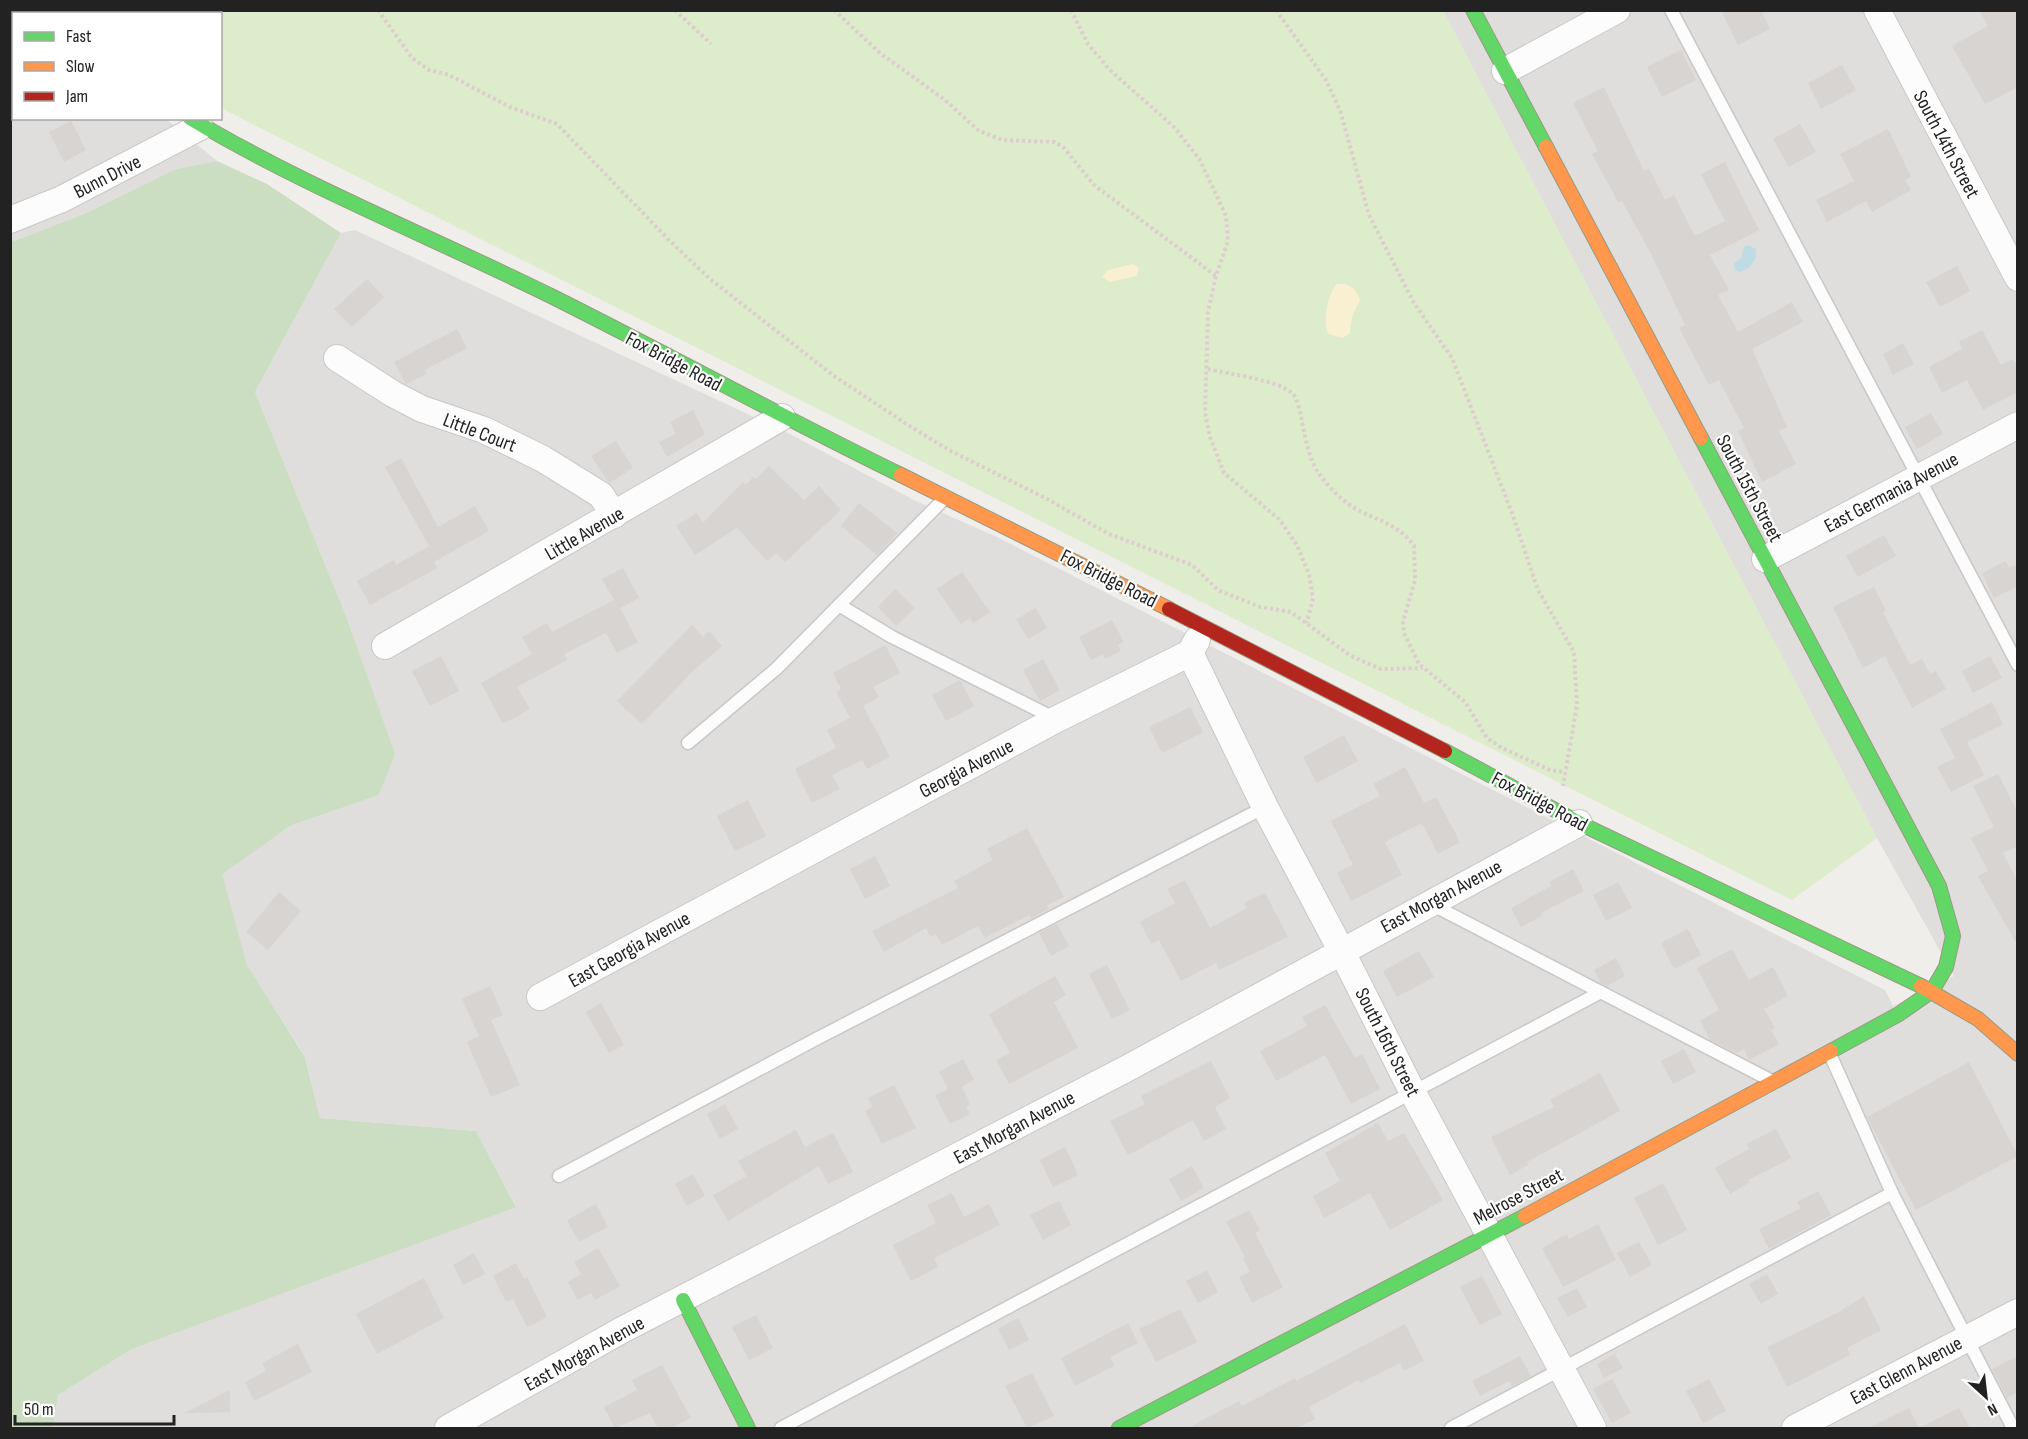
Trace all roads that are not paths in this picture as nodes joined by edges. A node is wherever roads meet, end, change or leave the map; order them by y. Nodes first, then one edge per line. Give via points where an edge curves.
1 (1473, 10) edge
2 (1617, 10) edge
3 (1671, 10) edge
4 (1877, 10) edge
5 (1505, 71) junction
6 (195, 122) edge
7 (10, 220) edge
8 (2018, 278) edge
9 (337, 358) dead end
10 (782, 417) junction
11 (2018, 425) edge
12 (1919, 477) junction
13 (945, 498) junction
14 (614, 515) junction
15 (1765, 559) junction
16 (839, 605) junction
17 (1205, 627) junction
18 (385, 646) dead end
19 (1190, 653) junction
20 (2018, 665) edge
21 (1057, 719) junction
22 (688, 743) dead end
23 (1265, 807) junction
24 (1568, 817) junction
25 (717, 900) joint
26 (1428, 903) junction
27 (1341, 950) junction
28 (1932, 991) junction
29 (1601, 992) junction
30 (540, 997) dead end
31 (1829, 1051) junction
32 (2018, 1054) edge
33 (1772, 1081) junction
34 (1412, 1091) junction
35 (559, 1176) dead end
36 (1892, 1193) junction
37 (1489, 1234) junction
38 (683, 1300) junction
39 (2018, 1312) edge
40 (1965, 1339) junction
41 (1562, 1370) junction
42 (448, 1428) edge
43 (748, 1428) edge
44 (782, 1428) edge
45 (1119, 1428) edge
46 (1451, 1428) edge
47 (1593, 1428) edge
48 (1795, 1428) edge
49 (2013, 1428) edge

1 - 5 street, South 15th Street
2 - 5 street
3 - 12 lane
4 - 8 street, South 14th Street
5 - 15 street, South 15th Street
6 - 7 street, Bunn Drive via 62,199
6 - 10 street, Fox Bridge Road via 553,297
9 - 14 street, Little Court via 412,404 484,430 543,459 601,495
10 - 13 street, Fox Bridge Road
10 - 14 street, Little Avenue
11 - 12 street, East Germania Avenue
12 - 15 street, East Germania Avenue
12 - 20 lane
13 - 16 lane
13 - 17 street, Fox Bridge Road
14 - 18 street, Little Avenue
15 - 28 street, South 15th Street via 1939,886 1953,936 1946,967
16 - 21 lane via 892,637
16 - 22 lane via 776,669
17 - 19 street
17 - 24 street, Fox Bridge Road
19 - 21 street, Georgia Avenue
19 - 23 street, South 16th Street
21 - 25 street, Georgia Avenue
23 - 27 street, South 16th Street
23 - 35 lane
24 - 26 street, East Morgan Avenue
24 - 28 street, Fox Bridge Road
25 - 30 street, East Georgia Avenue
26 - 27 street, East Morgan Avenue
26 - 29 lane
27 - 34 street, South 16th Street
27 - 38 street, East Morgan Avenue via 1126,1069
28 - 31 street, Melrose Street via 1899,1014
28 - 32 street, Fox Bridge Road via 1964,1008
29 - 33 lane
29 - 34 lane
31 - 33 street, Melrose Street
31 - 36 lane
33 - 37 street, Melrose Street
34 - 37 street, South 16th Street
34 - 44 lane
36 - 40 lane
36 - 41 lane
37 - 41 street, South 16th Street
37 - 45 street, Melrose Street
38 - 42 street, East Morgan Avenue
38 - 43 street
39 - 40 street, East Glenn Avenue
40 - 48 street, East Glenn Avenue
40 - 49 lane
41 - 46 lane
41 - 47 street, South 16th Street

